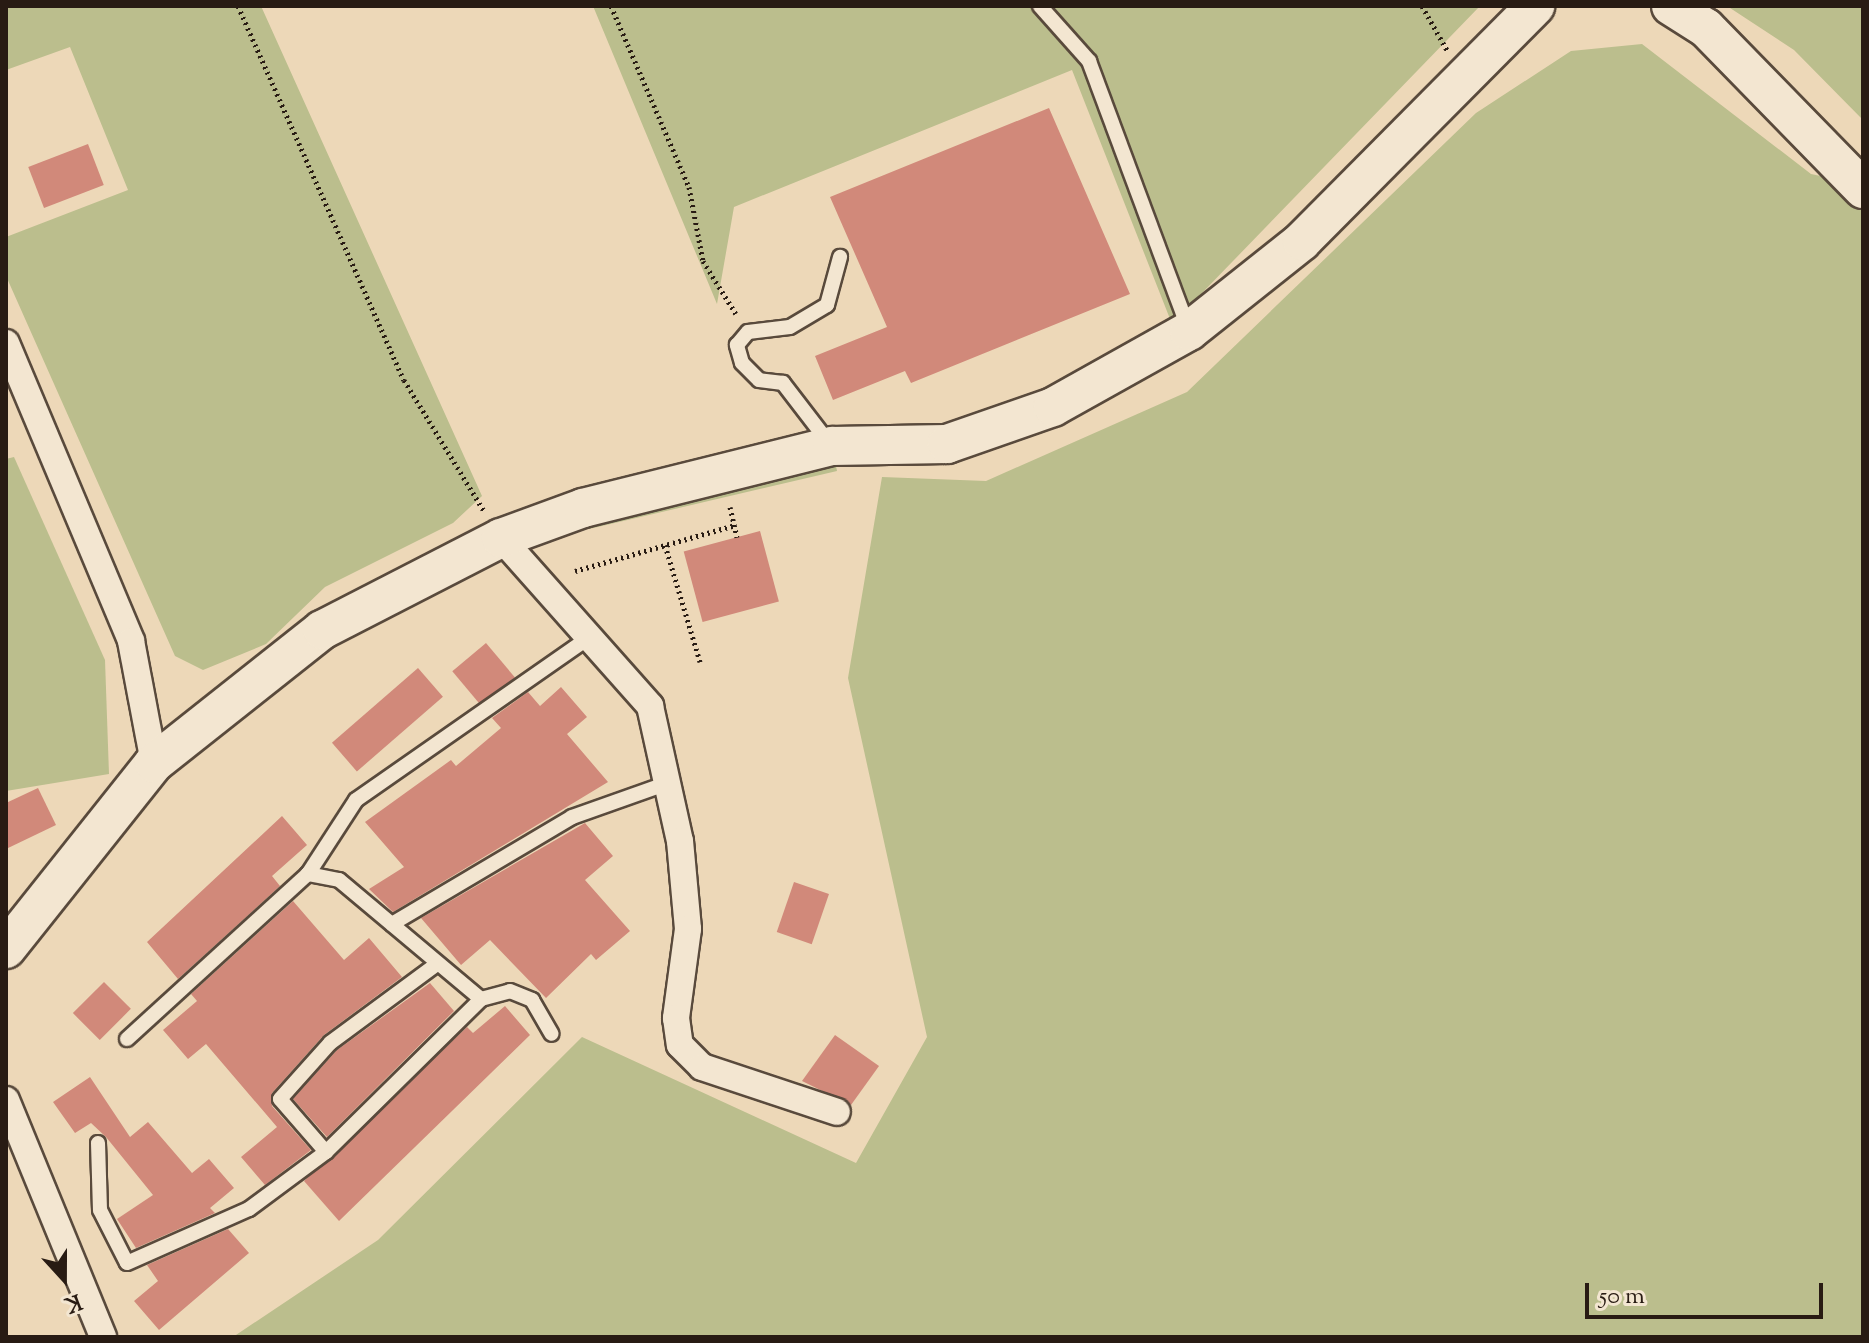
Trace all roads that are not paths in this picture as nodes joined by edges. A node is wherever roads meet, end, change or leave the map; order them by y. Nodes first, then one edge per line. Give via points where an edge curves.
1 (1040, 6) edge
2 (1535, 6) edge
3 (1671, 6) edge
4 (1863, 189) edge
5 (840, 257) dead end
6 (1189, 331) junction
7 (6, 343) edge
8 (832, 446) junction
9 (501, 538) junction
10 (590, 637) junction
11 (154, 763) junction
12 (668, 783) junction
13 (308, 874) junction
14 (392, 924) junction
15 (6, 949) edge
16 (434, 966) junction
17 (481, 999) junction
18 (552, 1034) dead end
19 (127, 1039) dead end
20 (6, 1100) edge
21 (837, 1112) dead end
22 (98, 1143) dead end
23 (326, 1152) junction
24 (103, 1337) edge

1 - 6 lane via 1089,61
2 - 6 street via 1302,241
3 - 4 street via 1706,28
5 - 8 lane via 827,305 790,327 748,332 737,345 742,363 759,380 783,383
6 - 8 street via 1053,407 947,444
7 - 11 street via 131,641
8 - 9 street via 583,508
9 - 10 street
9 - 11 street via 322,630
10 - 12 street via 650,706
10 - 13 lane via 519,693 409,757 356,800
11 - 15 street
12 - 14 lane via 572,817
12 - 21 street via 688,929 676,1018 680,1045 702,1067
13 - 14 lane via 339,880
13 - 19 lane
14 - 16 lane
16 - 17 lane
16 - 23 lane via 330,1043 280,1099
17 - 18 lane via 510,991 532,1000
17 - 23 lane
20 - 24 street
22 - 23 lane via 100,1210 127,1263 249,1209

